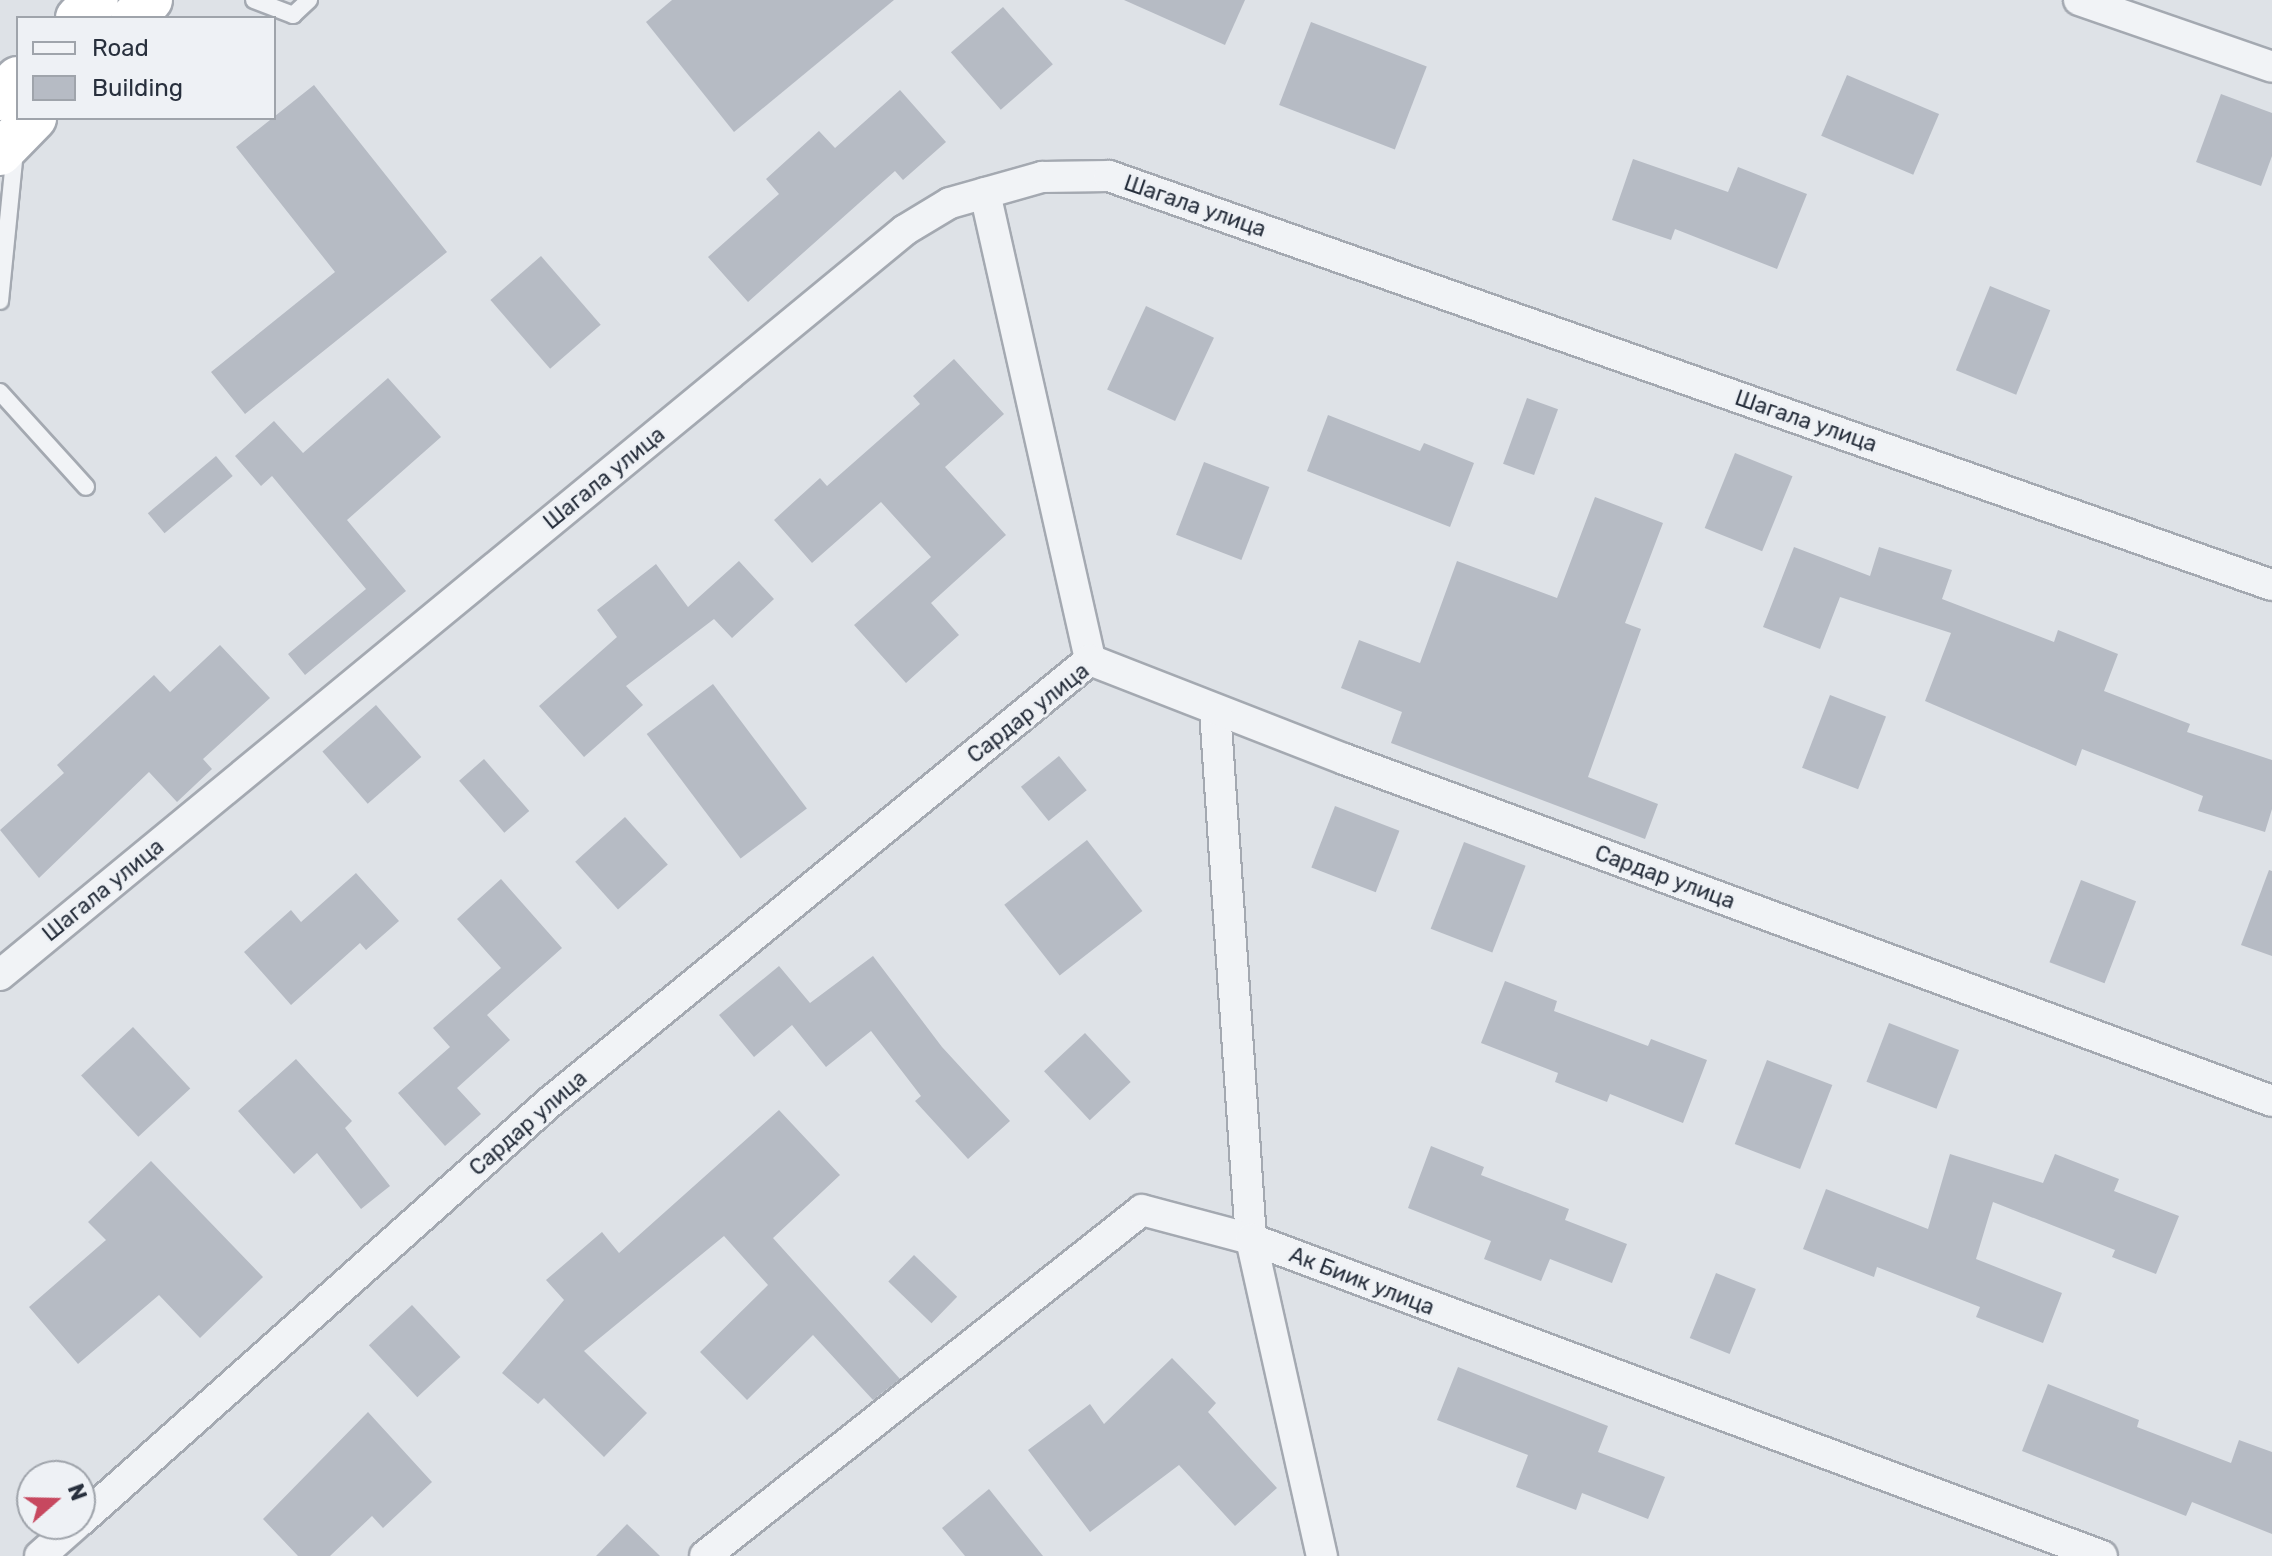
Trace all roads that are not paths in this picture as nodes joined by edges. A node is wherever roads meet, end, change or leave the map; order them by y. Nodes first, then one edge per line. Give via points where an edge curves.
1 (96, 0) edge
2 (150, 0) edge
3 (254, 0) edge
4 (309, 0) edge
5 (2079, 0) edge
6 (80, 16) edge
7 (135, 16) edge
8 (2272, 67) edge
9 (16, 98) edge
10 (13, 126) edge
11 (985, 193) junction
12 (0, 301) edge
13 (0, 392) edge
14 (86, 487) dead end
15 (2272, 585) edge
16 (1090, 660) junction
17 (1215, 710) junction
18 (0, 975) edge
19 (2272, 1101) edge
20 (1251, 1239) junction
21 (96, 1506) edge
22 (58, 1540) edge
23 (40, 1556) edge
24 (705, 1556) edge
25 (1322, 1556) edge
26 (2102, 1556) edge

1 - 6 highway
2 - 7 highway
3 - 4 lane via 293,15
5 - 8 street
9 - 10 highway
10 - 12 lane
11 - 15 street, Шагала улица via 1042,177 1109,176
11 - 16 street
11 - 18 street, Шагала улица via 950,203 905,230
13 - 14 lane
16 - 17 street, Сардар улица
16 - 21 street, Сардар улица via 550,1102
17 - 19 street, Сардар улица
17 - 20 street
20 - 24 street, Ак Биик улица via 1142,1210
20 - 25 street
20 - 26 street, Ак Биик улица
22 - 23 street, Сардар улица

